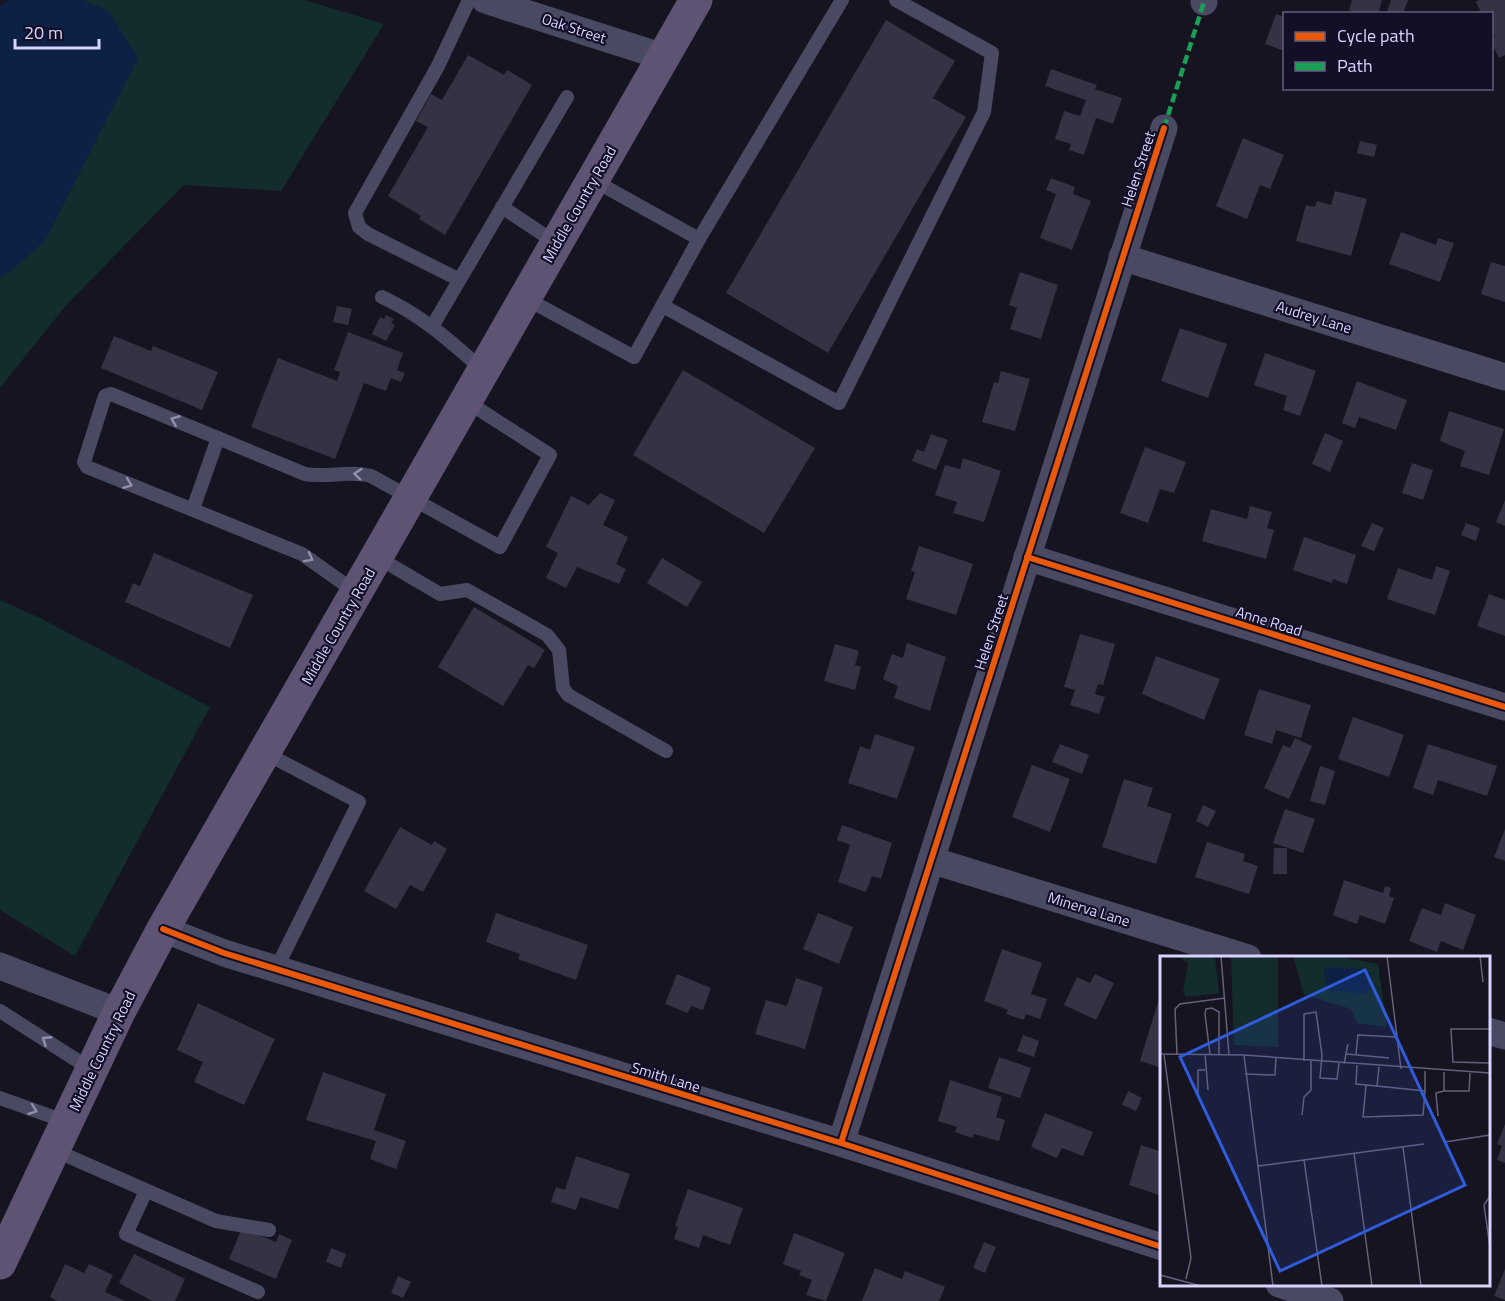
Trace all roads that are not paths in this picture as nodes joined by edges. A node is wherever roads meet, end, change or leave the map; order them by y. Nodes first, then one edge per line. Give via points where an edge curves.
1 (469, 0) edge
2 (485, 0) edge
3 (696, 0) edge
4 (842, 0) edge
5 (896, 0) edge
6 (664, 57) junction
7 (567, 97) dead end
8 (1164, 128) dead end
9 (593, 180) junction
10 (502, 207) junction
11 (699, 239) junction
12 (556, 243) junction
13 (1122, 257) junction
14 (458, 279) junction
15 (382, 297) dead end
16 (525, 298) junction
17 (663, 306) junction
18 (433, 325) junction
19 (484, 371) junction
20 (1505, 377) edge
21 (466, 401) junction
22 (218, 438) junction
23 (411, 497) junction
24 (193, 509) junction
25 (377, 557) junction
26 (1027, 557) junction
27 (357, 593) junction
28 (1505, 707) edge
29 (666, 751) dead end
30 (265, 753) junction
31 (931, 860) junction
32 (163, 929) junction
33 (1245, 956) edge
34 (0, 966) edge
35 (276, 969) junction
36 (0, 1011) edge
37 (119, 1012) junction
38 (1490, 1032) edge
39 (1505, 1036) edge
40 (92, 1070) junction
41 (0, 1098) edge
42 (60, 1136) junction
43 (841, 1143) junction
44 (146, 1191) junction
45 (269, 1230) dead end
46 (1160, 1246) edge
47 (0, 1263) edge
48 (1285, 1286) edge
49 (258, 1292) dead end
50 (1330, 1301) edge

1 - 14 lane via 438,66 356,213 359,227 368,234
2 - 6 street, Oak Street
3 - 6 main road, Middle Country Road
4 - 11 lane
5 - 17 lane via 992,53 984,112 839,403
6 - 9 main road, Middle Country Road
7 - 10 lane
8 - 13 street, Helen Street
9 - 11 lane
9 - 12 main road, Middle Country Road
10 - 12 lane
10 - 14 lane
11 - 17 lane
12 - 16 main road, Middle Country Road
13 - 20 street, Audrey Lane
13 - 26 street, Helen Street
14 - 18 lane
15 - 18 lane
16 - 17 lane via 634,357
16 - 19 main road, Middle Country Road
18 - 19 lane
19 - 21 main road, Middle Country Road
21 - 23 main road, Middle Country Road
21 - 23 lane via 550,455 500,547
23 -> 22 lane via 359,472 305,474
22 - 24 lane
22 -> 24 lane via 111,394 105,396 84,462 87,467
23 - 25 main road, Middle Country Road
24 -> 27 lane via 302,554
25 - 27 main road, Middle Country Road
25 - 29 lane via 440,594 467,590 547,634 559,650 563,688 568,695
26 - 28 street, Anne Road
26 - 31 street, Helen Street
27 - 30 main road, Middle Country Road
30 - 32 main road, Middle Country Road
30 - 35 lane via 359,802
31 - 33 street, Minerva Lane
31 - 43 street, Helen Street
32 - 35 street, Smith Lane
32 - 37 main road, Middle Country Road
34 - 37 street
35 - 43 street, Smith Lane
40 -> 36 lane
37 - 40 main road, Middle Country Road
38 - 39 street
40 - 42 main road, Middle Country Road
41 -> 42 lane
42 - 44 lane
42 - 47 main road, Middle Country Road
43 - 46 street, Smith Lane
44 - 45 lane via 216,1221
44 - 49 lane via 126,1234
48 - 50 street

